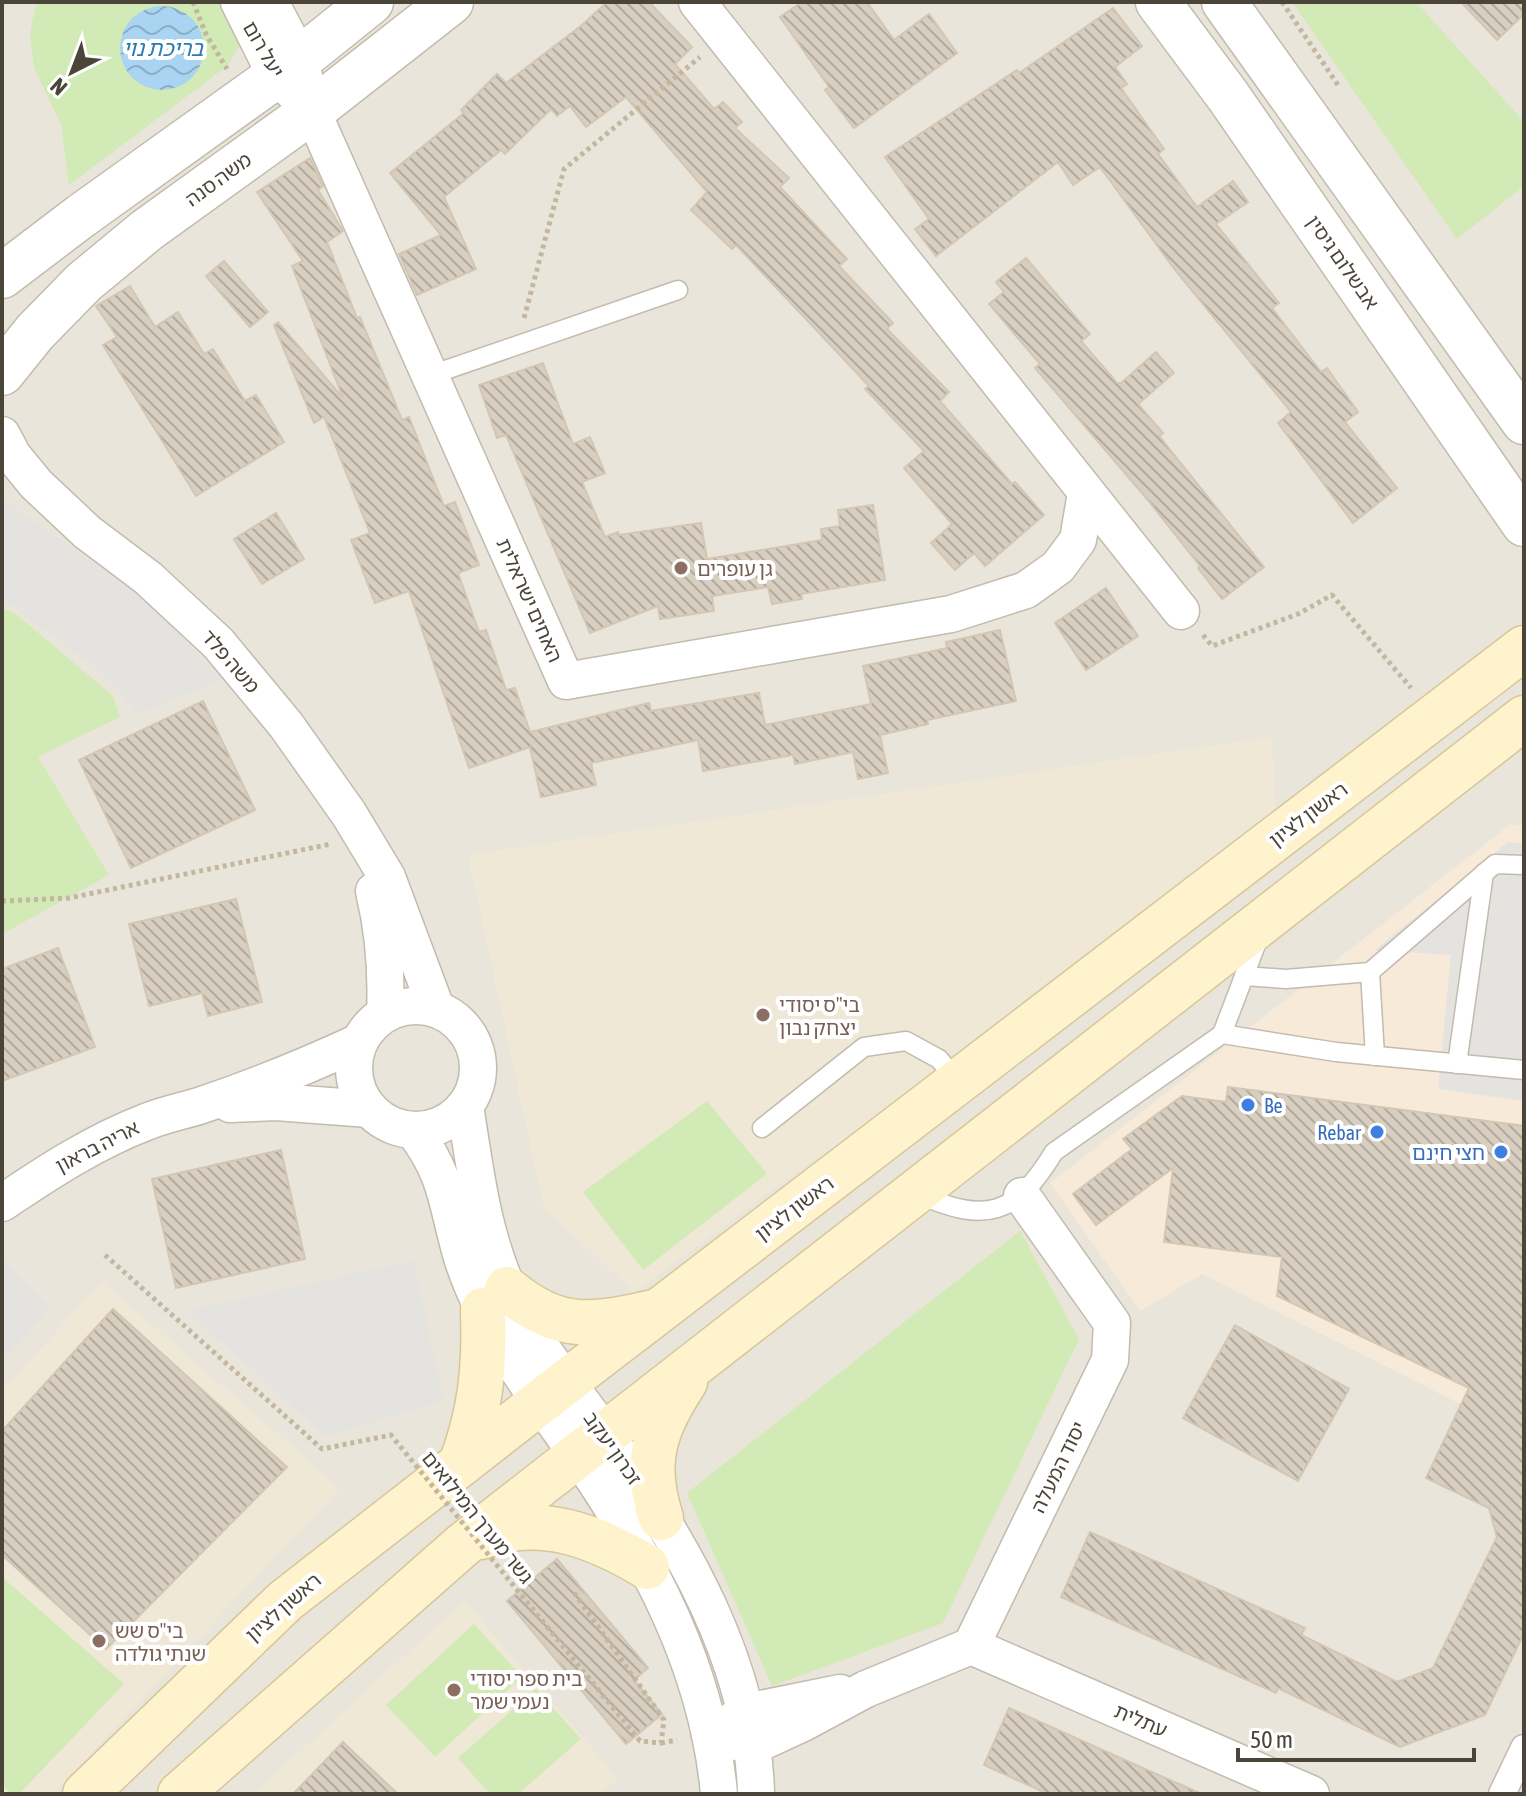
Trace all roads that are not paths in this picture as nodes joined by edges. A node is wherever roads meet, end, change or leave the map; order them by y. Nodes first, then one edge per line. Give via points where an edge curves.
1 (239, 2) edge
2 (270, 2) edge
3 (371, 2) edge
4 (451, 2) edge
5 (697, 2) edge
6 (1158, 2) edge
7 (1224, 2) edge
8 (274, 78) junction
9 (312, 111) junction
10 (2, 276) edge
11 (678, 290) dead end
12 (2, 373) edge
13 (431, 375) junction
14 (1524, 422) edge
15 (2, 435) edge
16 (2, 484) edge
17 (1086, 493) junction
18 (1524, 524) edge
19 (87, 532) junction
20 (1524, 610) edge
21 (1181, 611) road end
22 (1513, 655) edge
23 (1522, 720) edge
24 (354, 826) junction
25 (1524, 865) edge
26 (1484, 873) junction
27 (1265, 920) junction
28 (1370, 972) junction
29 (1244, 976) junction
30 (436, 1008) junction
31 (385, 1014) junction
32 (1222, 1034) junction
33 (359, 1042) junction
34 (1375, 1056) junction
35 (1457, 1064) junction
36 (1524, 1070) edge
37 (958, 1082) junction
38 (200, 1105) junction
39 (465, 1106) junction
40 (369, 1109) junction
41 (762, 1128) dead end
42 (414, 1131) junction
43 (916, 1193) junction
44 (1022, 1196) junction
45 (2, 1203) edge
46 (495, 1299) junction
47 (660, 1310) junction
48 (696, 1364) junction
49 (553, 1392) junction
50 (592, 1445) junction
51 (461, 1464) junction
52 (661, 1518) junction
53 (464, 1544) junction
54 (647, 1567) junction
55 (971, 1646) junction
56 (749, 1729) junction
57 (710, 1735) junction
58 (1524, 1748) edge
59 (85, 1794) edge
60 (180, 1794) edge
61 (719, 1794) edge
62 (756, 1794) edge
63 (1311, 1794) edge
64 (1502, 1794) edge

1 - 8 street, יעל רום
2 - 8 street, יעל רום
3 - 8 street
4 - 9 street, משה סנה
5 - 17 street
6 - 18 street, אבשלום גיסין
7 - 14 street
8 - 9 street, יעל רום
8 - 10 street
9 - 12 street, משה סנה via 84,282
9 - 13 street, האחים ישראלית
11 - 13 lane
13 - 17 street, האחים ישראלית via 566,681 951,614 1026,590 1058,567 1078,540
15 - 19 street, משה פלד via 36,484
16 - 19 street, משה פלד
17 - 21 street
19 - 24 street, משה פלד via 148,578 218,643 286,725
20 - 22 main road
22 - 37 main road, ראשון לציון
23 - 27 main road
24 - 30 street, משה פלד via 387,877
24 - 31 street, משה פלד via 384,930
25 - 26 lane via 1495,864
26 - 28 lane
26 - 35 lane
27 - 29 lane
27 - 43 main road
28 - 29 lane via 1286,979
28 - 34 lane
29 - 32 lane
30 - 31 street via 417,1005
30 - 39 street via 467,1032 476,1050 479,1070
31 - 33 street
32 - 34 lane
32 - 44 lane via 1054,1152
33 - 38 street, אריה בראון
33 - 40 street via 353,1077
34 - 35 lane
35 - 36 lane
37 - 41 lane via 939,1059 906,1041 864,1047
37 - 47 main road, ראשון לציון
38 - 40 street, אריה בראון via 276,1102
38 - 45 street, אריה בראון via 104,1140
39 - 42 street via 442,1124
39 - 46 street, זכרון יעקב via 492,1248
40 - 42 street via 393,1126
42 - 46 street, זכרון יעקב via 444,1181 461,1253
43 - 44 lane via 949,1208 976,1212
43 - 48 main road
44 - 55 street, יסוד המעלה via 1112,1323 1110,1360
46 - 47 main road via 569,1321 615,1321
46 - 49 street, זכרון יעקב via 526,1325
46 - 51 main road via 482,1391
47 - 49 main road, ראשון לציון
48 - 50 main road
48 - 52 main road via 670,1405 654,1446 652,1491
49 - 50 street, זכרון יעקב
49 - 51 main road, ראשון לציון
50 - 52 street, זכרון יעקב
50 - 53 main road
50 - 54 street, זכרון יעקב
51 - 59 main road, ראשון לציון via 285,1601
52 - 56 street, זכרון יעקב via 709,1609 734,1670
53 - 54 main road via 501,1529 531,1525 592,1540
53 - 60 main road
54 - 57 street, זכרון יעקב via 683,1643
55 - 56 street via 866,1689 803,1723
55 - 63 street, עתלית
56 - 57 street
56 - 62 street, זכרון יעקב
57 - 61 street, זכרון יעקב
58 - 64 street

